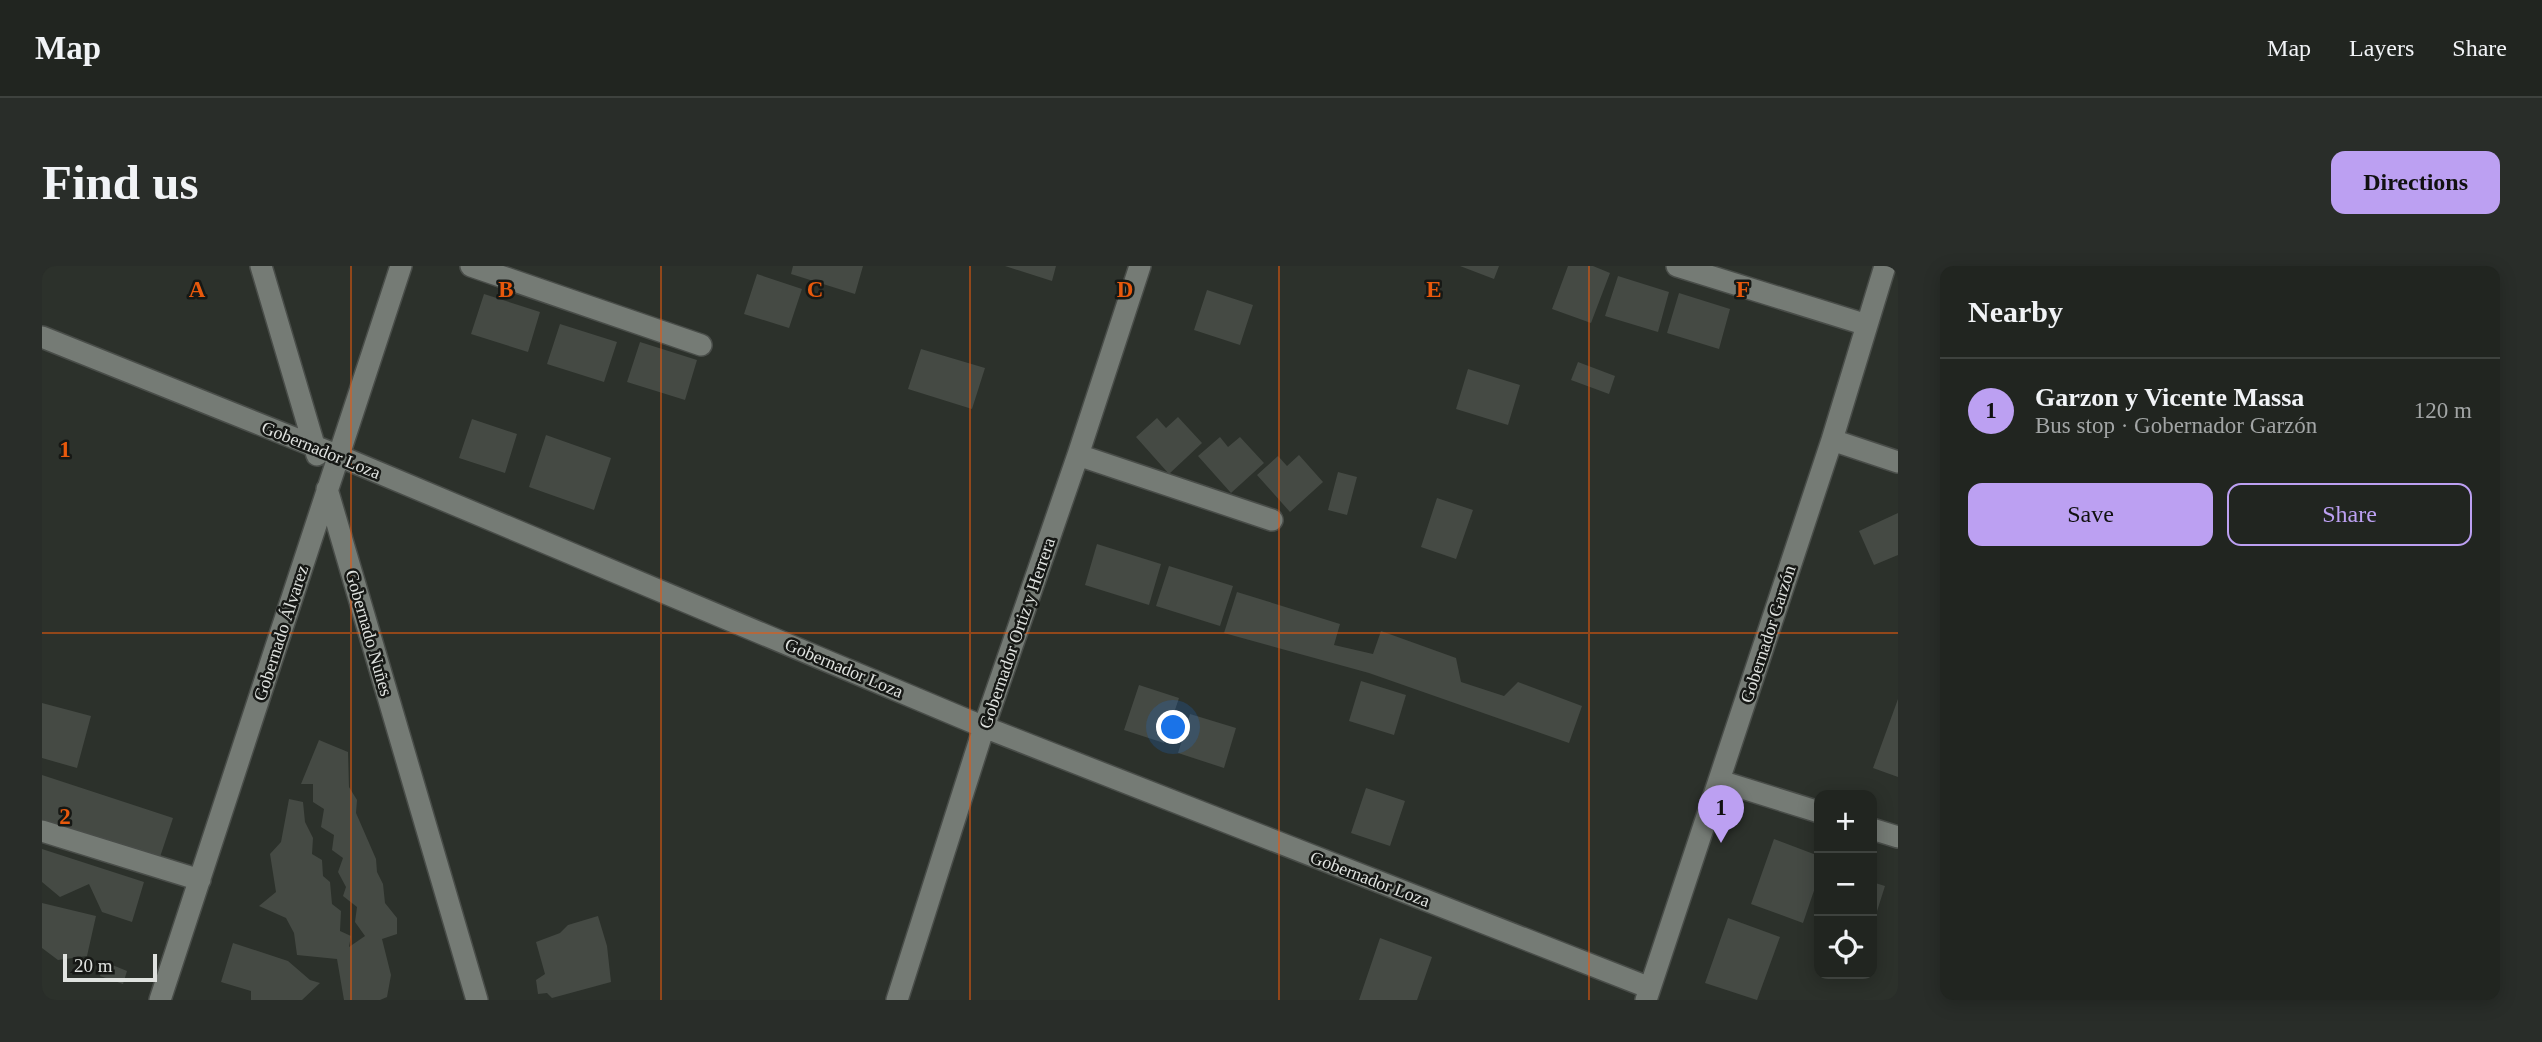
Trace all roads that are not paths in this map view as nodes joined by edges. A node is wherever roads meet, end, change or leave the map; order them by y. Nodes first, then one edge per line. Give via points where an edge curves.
1 (261, 266) edge
2 (401, 266) edge
3 (471, 266) edge
4 (1140, 266) edge
5 (1676, 266) edge
6 (1885, 266) edge
7 (1867, 325) junction
8 (42, 337) edge
9 (701, 345) dead end
10 (1832, 440) junction
11 (314, 447) junction
12 (339, 456) junction
13 (1078, 456) junction
14 (1898, 462) edge
15 (328, 491) junction
16 (1272, 520) dead end
17 (984, 727) junction
18 (1720, 781) junction
19 (1814, 810) edge
20 (42, 831) edge
21 (1877, 831) edge
22 (1898, 837) edge
23 (200, 880) junction
24 (1648, 994) edge
25 (160, 1000) edge
26 (477, 1000) edge
27 (897, 1000) edge

1 - 11 street, Gobernado Nuñes
2 - 12 street, Gobernado Álvarez
3 - 9 street
4 - 13 street, Gobernador Ortiz y Herrera
5 - 7 street
6 - 7 street, Gobernador Garzón
7 - 10 street, Gobernador Garzón
8 - 11 street, Gobernador Loza
10 - 14 street
10 - 18 street, Gobernador Garzón
11 - 12 street, Gobernador Loza
11 - 15 street, Gobernado Nuñes
12 - 15 street, Gobernado Álvarez
12 - 17 street, Gobernador Loza
13 - 16 street
13 - 17 street, Gobernador Ortiz y Herrera
15 - 23 street, Gobernado Álvarez
15 - 26 street, Gobernado Nuñes
17 - 24 street, Gobernador Loza
17 - 27 street, Gobernador Ortiz y Herrera
18 - 19 street
18 - 24 street, Gobernador Garzón
20 - 23 street
21 - 22 street
23 - 25 street, Gobernado Álvarez

